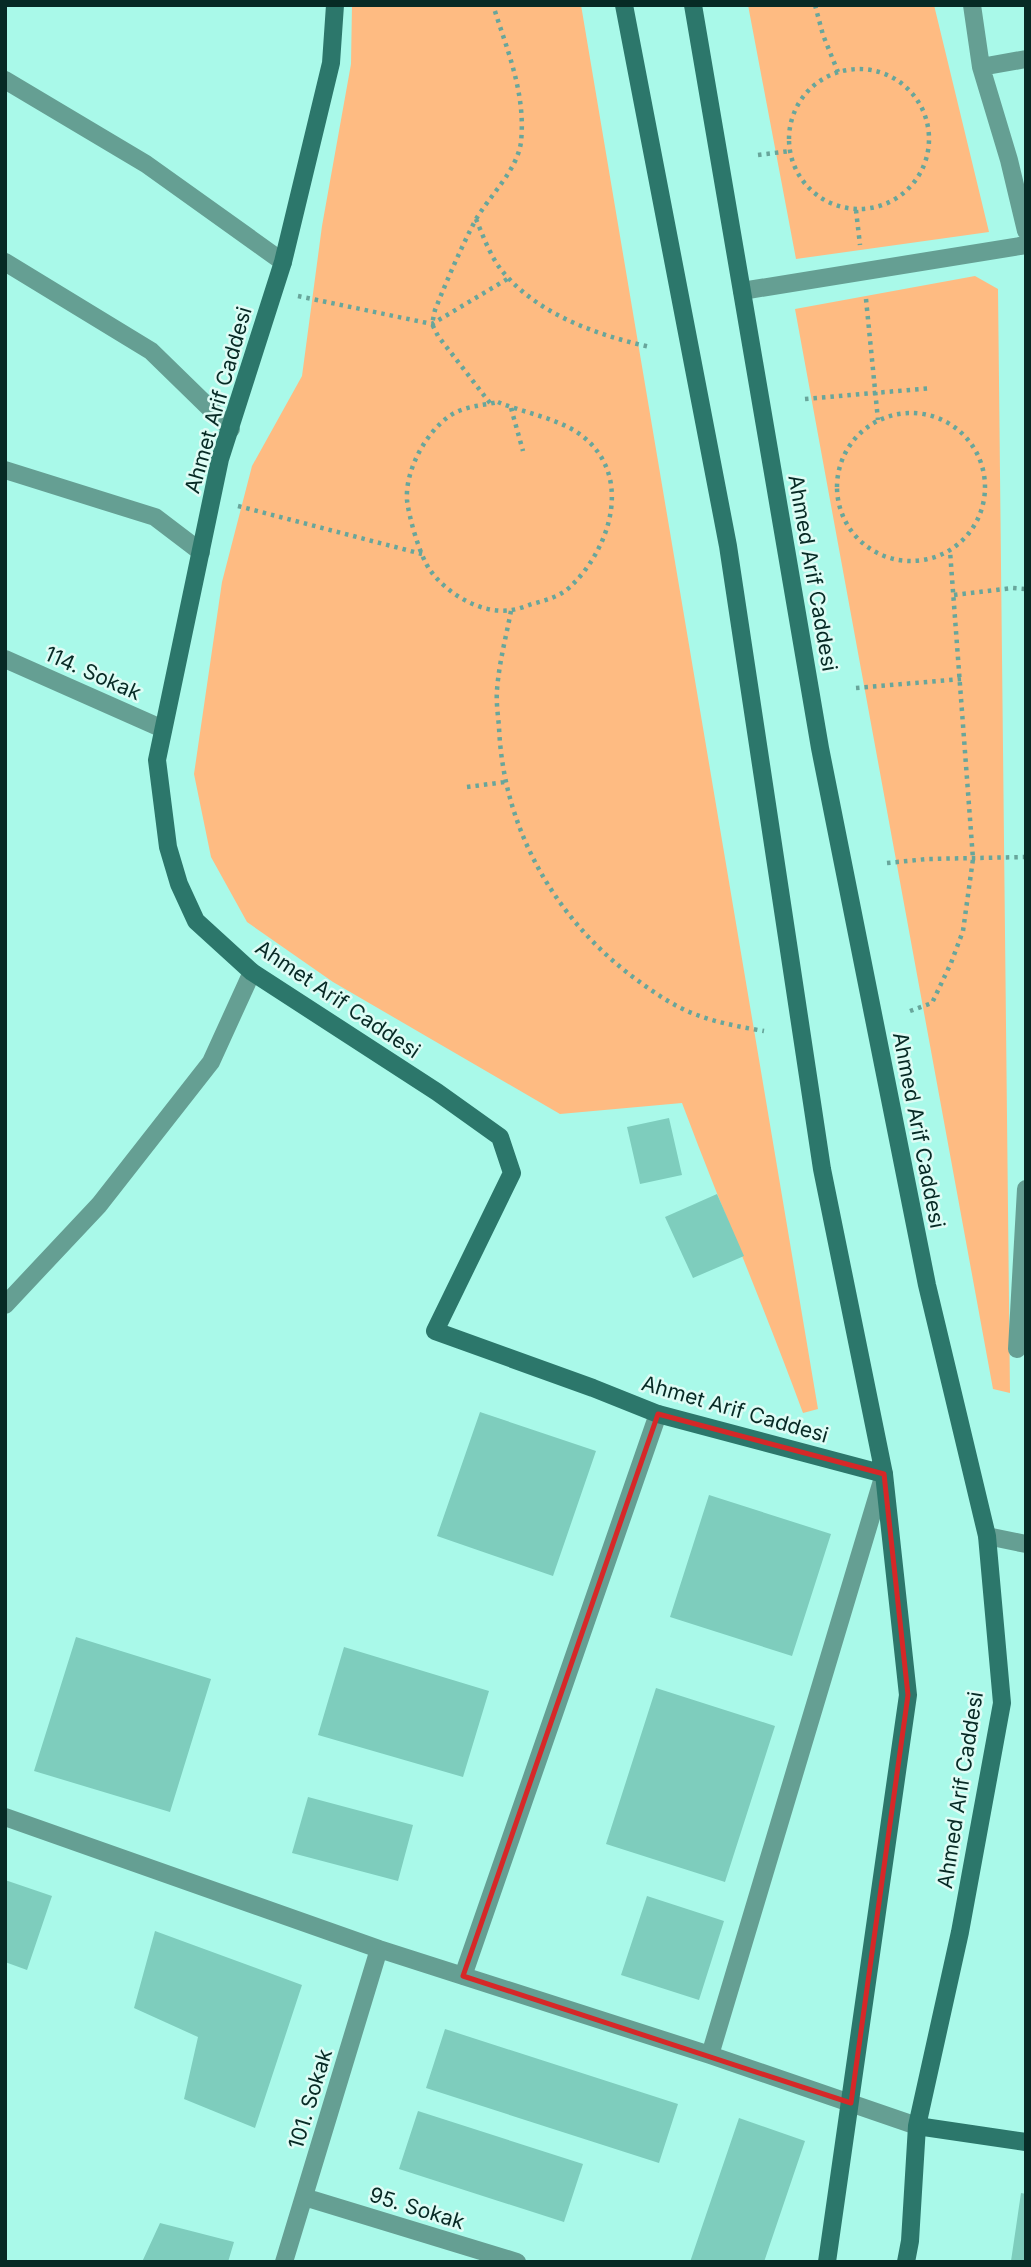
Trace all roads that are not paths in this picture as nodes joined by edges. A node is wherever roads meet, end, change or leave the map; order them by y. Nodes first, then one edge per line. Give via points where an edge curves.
1 (335, 5) edge
2 (624, 5) edge
3 (693, 5) edge
4 (972, 5) edge
5 (1026, 59) edge
6 (981, 67) junction
7 (5, 80) edge
8 (1026, 231) edge
9 (1026, 245) edge
10 (5, 262) edge
11 (283, 262) junction
12 (742, 292) junction
13 (231, 429) junction
14 (5, 470) edge
15 (201, 552) junction
16 (5, 659) edge
17 (163, 729) junction
18 (252, 972) junction
19 (1026, 1189) edge
20 (5, 1305) edge
21 (1017, 1349) dead end
22 (658, 1414) junction
23 (884, 1474) junction
24 (987, 1536) junction
25 (1026, 1544) edge
26 (5, 1817) edge
27 (379, 1949) junction
28 (463, 1976) junction
29 (710, 2055) junction
30 (851, 2104) junction
31 (917, 2126) junction
32 (1026, 2142) edge
33 (304, 2197) junction
34 (284, 2262) edge
35 (517, 2262) edge
36 (827, 2262) edge
37 (906, 2262) edge

1 - 11 street, Ahmet Arif Caddesi via 331,63
2 - 23 street via 728,546 821,1169
3 - 12 street, Ahmed Arif Caddesi
4 - 6 street
5 - 6 street
6 - 8 street
7 - 11 street via 146,164
9 - 12 street
10 - 13 street via 151,351
11 - 13 street, Ahmet Arif Caddesi
12 - 24 street, Ahmed Arif Caddesi via 820,748 927,1285
13 - 15 street, Ahmet Arif Caddesi via 220,459
14 - 15 street via 155,517
15 - 17 street, Ahmet Arif Caddesi
16 - 17 street, 114. Sokak
17 - 18 street, Ahmet Arif Caddesi via 157,760 167,847 179,884 197,921
18 - 20 street via 211,1062 99,1206
18 - 22 street, Ahmet Arif Caddesi via 500,1137 512,1173 435,1331
19 - 21 street
22 - 23 street, Ahmet Arif Caddesi
22 - 28 street
23 - 29 street
23 - 30 street via 908,1695
24 - 25 street
24 - 31 street, Ahmed Arif Caddesi via 1002,1703 960,1932
26 - 27 street
27 - 28 street
27 - 33 street, 101. Sokak
28 - 29 street
29 - 30 street
30 - 31 street
30 - 36 street
31 - 32 street
31 - 37 street, Ahmed Arif Caddesi
33 - 34 street, 101. Sokak
33 - 35 street, 95. Sokak

